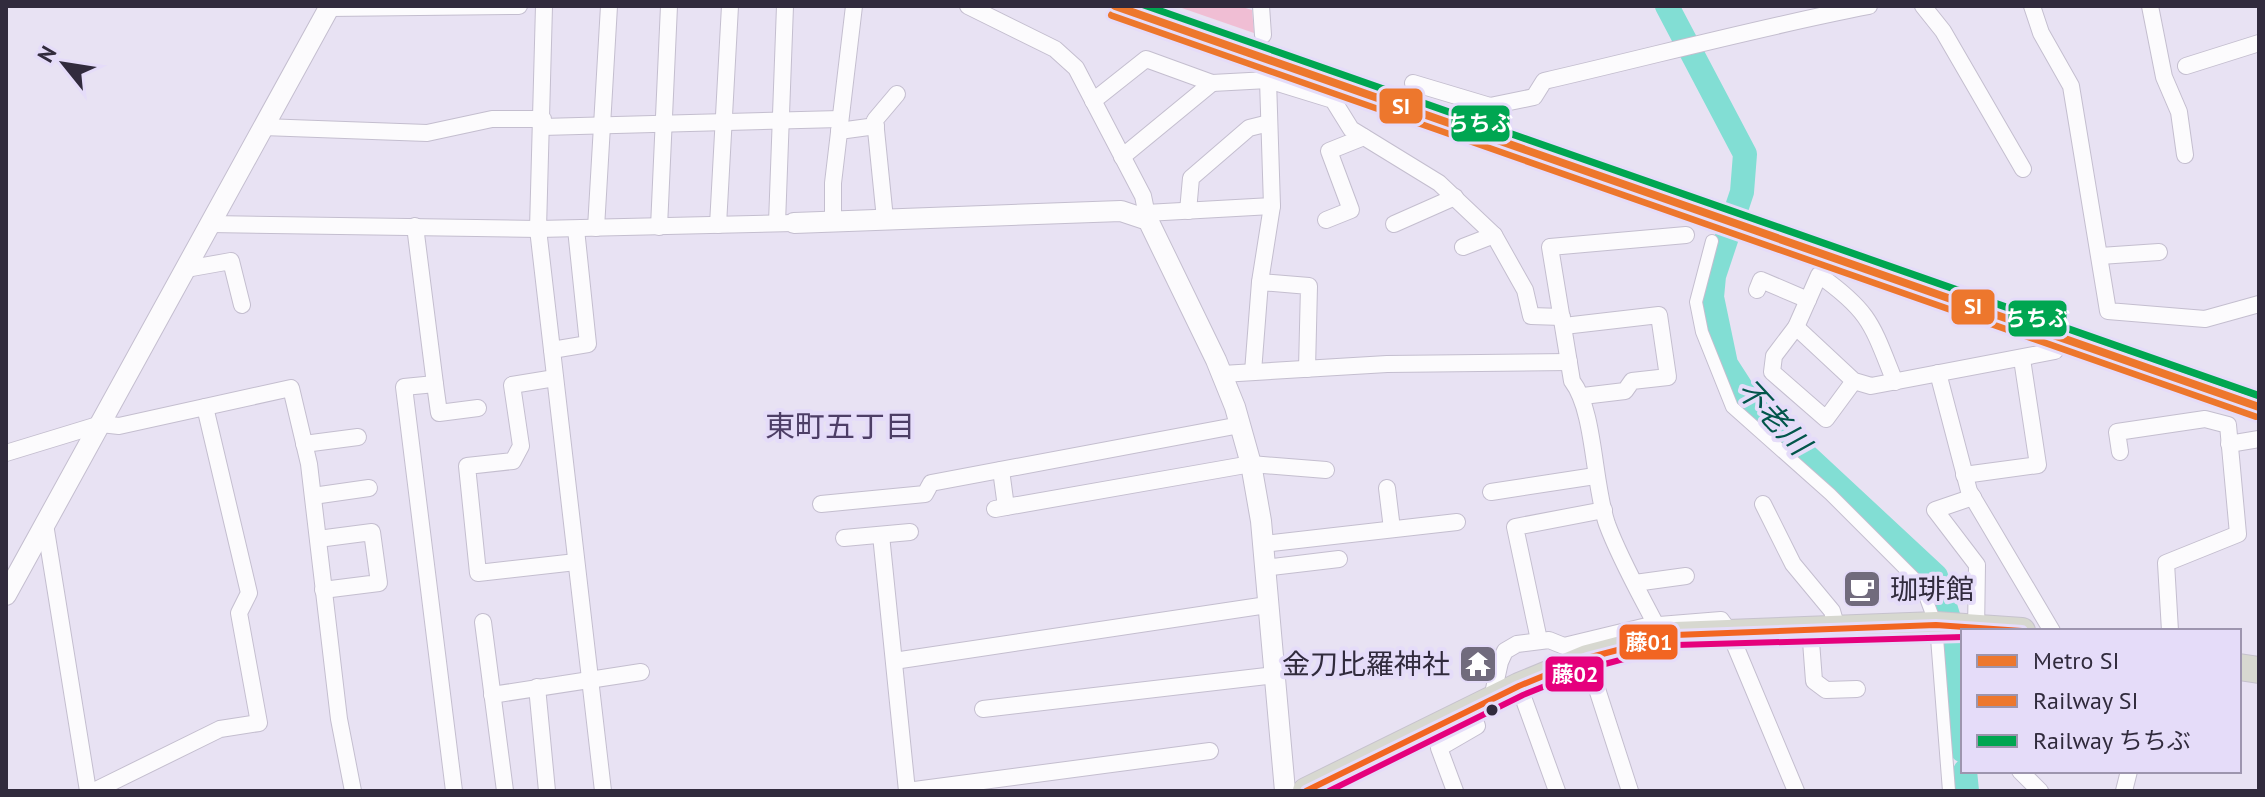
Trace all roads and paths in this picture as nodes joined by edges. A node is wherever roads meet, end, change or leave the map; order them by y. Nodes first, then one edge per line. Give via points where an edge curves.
1 (502, 6) edge
2 (519, 6) edge
3 (544, 6) edge
4 (609, 6) edge
5 (669, 6) edge
6 (730, 6) edge
7 (785, 6) edge
8 (854, 6) edge
9 (968, 6) edge
10 (1261, 6) edge
11 (1869, 6) edge
12 (1923, 6) edge
13 (2032, 6) edge
14 (2150, 6) edge
15 (329, 7) edge
16 (1263, 35) dead end
17 (2259, 43) edge
18 (2186, 66) dead end
19 (1268, 80) junction
20 (1212, 83) junction
21 (1413, 83) dead end
22 (897, 94) dead end
23 (1093, 101) junction
24 (781, 118) junction
25 (723, 120) junction
26 (664, 121) junction
27 (542, 123) junction
28 (1269, 123) junction
29 (602, 124) junction
30 (840, 125) junction
31 (876, 126) junction
32 (263, 127) junction
33 (1364, 137) junction
34 (2185, 155) dead end
35 (1122, 157) junction
36 (2023, 169) dead end
37 (1455, 197) junction
38 (1272, 206) junction
39 (1188, 211) junction
40 (1147, 216) junction
41 (885, 219) junction
42 (1326, 220) dead end
43 (833, 221) junction
44 (786, 223) junction
45 (210, 224) junction
46 (1394, 224) dead end
47 (718, 225) junction
48 (415, 226) junction
49 (659, 227) junction
50 (596, 228) junction
51 (538, 229) junction
52 (576, 229) junction
53 (1494, 235) junction
54 (1686, 235) dead end
55 (1712, 241) dead end
56 (1463, 247) dead end
57 (2159, 252) dead end
58 (2100, 256) junction
59 (186, 269) junction
60 (1260, 282) junction
61 (1757, 290) dead end
62 (1808, 300) junction
63 (2259, 304) edge
64 (242, 305) dead end
65 (1563, 322) junction
66 (1796, 327) junction
67 (552, 350) junction
68 (2055, 351) dead end
69 (2022, 359) junction
70 (1569, 362) junction
71 (1307, 369) junction
72 (1253, 372) junction
73 (1938, 373) junction
74 (1222, 374) junction
75 (555, 378) junction
76 (1854, 381) junction
77 (1895, 382) junction
78 (435, 384) junction
79 (1583, 396) junction
80 (205, 407) junction
81 (478, 408) dead end
82 (101, 424) junction
83 (1240, 425) junction
84 (358, 437) dead end
85 (2259, 439) edge
86 (304, 444) junction
87 (2229, 444) junction
88 (2120, 452) dead end
89 (6, 453) edge
90 (1251, 464) junction
91 (1001, 470) junction
92 (1326, 470) dead end
93 (1964, 475) junction
94 (1595, 476) junction
95 (369, 488) dead end
96 (1387, 488) dead end
97 (1491, 492) dead end
98 (313, 496) junction
99 (1973, 497) junction
100 (821, 504) dead end
101 (1763, 504) dead end
102 (1604, 510) junction
103 (1457, 522) dead end
104 (45, 524) junction
105 (1392, 529) junction
106 (910, 532) dead end
107 (881, 535) junction
108 (844, 538) dead end
109 (318, 539) junction
110 (1263, 544) junction
111 (1339, 559) dead end
112 (576, 562) junction
113 (1264, 568) junction
114 (1686, 576) dead end
115 (1635, 583) junction
116 (323, 590) junction
117 (6, 595) edge
118 (1267, 605) junction
119 (483, 622) dead end
120 (1656, 625) junction
121 (1959, 626) edge
122 (1810, 628) junction
123 (1837, 628) junction
124 (1997, 629) edge
125 (2051, 629) edge
126 (2170, 629) edge
127 (1729, 631) junction
128 (1539, 640) junction
129 (1587, 658) junction
130 (894, 661) junction
131 (641, 672) dead end
132 (1275, 675) junction
133 (590, 679) junction
134 (1519, 686) junction
135 (537, 687) junction
136 (1857, 689) dead end
137 (492, 695) junction
138 (1481, 703) junction
139 (983, 709) dead end
140 (1210, 751) dead end
141 (2022, 773) edge
142 (91, 791) edge
143 (353, 791) edge
144 (454, 791) edge
145 (505, 791) edge
146 (547, 791) edge
147 (603, 791) edge
148 (907, 791) edge
149 (1285, 791) edge
150 (1306, 791) edge
151 (1455, 791) edge
152 (1557, 791) edge
153 (1630, 791) edge
154 (1796, 791) edge
155 (1949, 791) edge
156 (2040, 791) edge

1 - 2 street
1 - 15 street
3 - 27 street
4 - 29 street
5 - 26 street
6 - 25 street
7 - 24 street
8 - 30 street
9 - 23 street via 1055,49 1076,68
10 - 16 street
11 - 21 street via 1781,21 1544,81 1534,97 1490,106
12 - 36 street
13 - 58 street via 2071,86
14 - 34 street
15 - 32 street
17 - 18 street
19 - 20 street
19 - 28 street
19 - 33 street via 1333,100 1351,129
20 - 23 street via 1146,59
20 - 35 street
22 - 31 street via 875,120
23 - 35 street
24 - 25 street
24 - 30 street
24 - 44 street
25 - 26 street
25 - 47 street
26 - 29 street
26 - 49 street
27 - 29 street
27 - 32 street via 492,119 427,133
27 - 51 street
28 - 38 street
28 - 39 street via 1249,128 1191,178
29 - 50 street
30 - 31 street
30 - 43 street
31 - 41 street
32 - 45 street
33 - 37 street
33 - 42 street via 1329,151 1351,210
35 - 40 street via 1143,196
37 - 46 street
37 - 53 street
38 - 39 street
38 - 60 street
39 - 40 street
40 - 41 street via 1121,211
40 - 74 street
41 - 43 street
43 - 44 street
44 - 47 street
45 - 48 street
45 - 59 street
47 - 49 street
48 - 51 street
48 - 78 street
49 - 50 street
50 - 52 street
51 - 52 street
51 - 67 street
52 - 67 street via 588,344
53 - 56 street
53 - 65 street via 1525,290 1531,316
54 - 65 street via 1550,247
55 - 121 street via 1696,302 1702,332 1732,407 1830,494
57 - 58 street
58 - 63 street via 2108,311 2205,319
59 - 64 street via 231,261
59 - 82 street
60 - 71 street via 1309,286
60 - 72 street
61 - 62 street via 1761,280
62 - 66 street
62 - 77 street via 1819,275 1856,302
65 - 70 street
65 - 79 street via 1659,315 1668,377 1632,381 1625,391
66 - 76 street
66 - 76 street via 1774,356 1772,372 1826,419
67 - 75 street
68 - 69 street
69 - 73 street
69 - 93 street via 2038,465
70 - 71 street
70 - 79 street via 1572,381
71 - 72 street
72 - 74 street
73 - 77 street
73 - 93 street
74 - 83 street
75 - 112 street
75 - 112 street via 512,385 521,446 513,461 467,466 478,573
76 - 77 street via 1871,386
78 - 81 street via 439,413
78 - 144 street via 404,387
79 - 94 street
80 - 82 street via 119,426
80 - 86 street via 291,388
80 - 142 street via 249,593 239,613 259,723 220,729
82 - 89 street
82 - 104 street
83 - 90 street
83 - 91 street
84 - 86 street
85 - 87 street
86 - 98 street
87 - 88 street via 2228,425 2205,419 2117,432
87 - 126 street via 2238,534 2166,563
90 - 91 street via 1000,508
90 - 92 street
90 - 110 street
91 - 100 street via 931,483 925,494
93 - 99 street
94 - 97 street
94 - 102 street
95 - 98 street
96 - 105 street
98 - 109 street
99 - 121 street via 1935,510 1977,565
99 - 125 street
101 - 123 street via 1793,564 1832,611
102 - 115 street
102 - 128 street via 1515,527
103 - 105 street
104 - 117 street
104 - 142 street
105 - 110 street
106 - 107 street
107 - 108 street
107 - 130 street
109 - 116 street
109 - 116 street via 372,532 379,583
110 - 113 street
111 - 113 street
112 - 133 street
113 - 118 street
114 - 115 street
115 - 120 street
116 - 143 street
118 - 130 street
118 - 132 street
119 - 137 street
120 - 127 street via 1721,620
120 - 128 street via 1564,646
121 - 123 highway
121 - 124 highway
121 - 155 street
122 - 123 highway
122 - 127 highway
122 - 136 street via 1814,681 1826,690
127 - 129 highway via 1675,635
127 - 154 street
128 - 138 street via 1505,651
129 - 134 highway
129 - 153 street
130 - 148 street
131 - 133 street
132 - 139 street
132 - 149 street
133 - 135 street
133 - 147 street
134 - 138 highway
134 - 152 street
135 - 137 street
135 - 146 street
137 - 145 street
138 - 150 highway
138 - 151 street via 1477,726 1439,748
140 - 148 street
141 - 156 street

